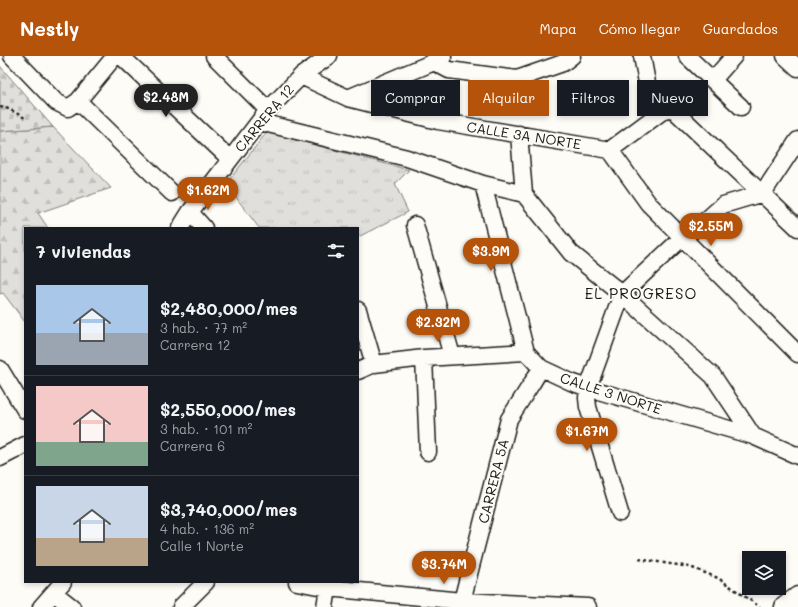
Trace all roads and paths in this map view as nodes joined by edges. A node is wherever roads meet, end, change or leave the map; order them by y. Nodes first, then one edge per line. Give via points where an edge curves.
1 (12, 56) edge
2 (115, 56) edge
3 (121, 56) edge
4 (329, 56) edge
5 (572, 56) edge
6 (642, 56) edge
7 (687, 56) edge
8 (734, 56) edge
9 (785, 56) edge
10 (216, 57) edge
11 (439, 59) edge
12 (798, 68) edge
13 (301, 76) junction
14 (646, 80) edge
15 (713, 80) junction
16 (348, 98) junction
17 (78, 101) junction
18 (0, 107) edge
19 (741, 107) dead end
20 (264, 116) junction
21 (656, 116) edge
22 (680, 116) edge
23 (25, 118) dead end
24 (519, 134) junction
25 (798, 140) edge
26 (610, 150) junction
27 (230, 159) junction
28 (483, 184) junction
29 (172, 193) dead end
30 (763, 193) junction
31 (524, 194) junction
32 (190, 212) junction
33 (415, 225) dead end
34 (181, 227) edge
35 (203, 227) edge
36 (798, 228) edge
37 (682, 238) junction
38 (622, 294) junction
39 (359, 313) edge
40 (796, 348) edge
41 (526, 352) junction
42 (452, 356) junction
43 (424, 358) junction
44 (374, 364) junction
45 (541, 368) junction
46 (0, 369) edge
47 (359, 371) edge
48 (588, 388) junction
49 (24, 408) edge
50 (753, 436) junction
51 (24, 446) edge
52 (428, 452) dead end
53 (798, 456) edge
54 (0, 458) edge
55 (620, 513) dead end
56 (639, 559) dead end
57 (205, 583) edge
58 (308, 583) edge
59 (329, 585) edge
60 (58, 587) edge
61 (798, 597) edge
62 (462, 601) junction
63 (41, 607) edge
64 (72, 607) edge
65 (181, 607) edge
66 (325, 607) edge
67 (588, 607) edge
68 (760, 607) edge
69 (785, 607) edge

1 - 17 street via 56,102 68,108
2 - 17 street
3 - 27 street
4 - 13 street, CARRERA 12
5 - 11 street via 563,63 517,79 449,70
6 - 14 street
7 - 15 street
8 - 15 street
9 - 12 street
10 - 20 street
11 - 16 street
13 - 16 street, CALLE 3A NORTE
13 - 20 street, CARRERA 12
15 - 19 street
16 - 24 street, CALLE 3A NORTE via 438,121
17 - 29 street
18 - 23 path
20 - 27 street, CARRERA 12
20 - 28 street via 407,158
21 - 26 street
22 - 30 street
24 - 26 street, CALLE 3A NORTE
24 - 31 street
25 - 30 street
26 - 37 street via 648,203
27 - 32 street, CARRERA 12
28 - 31 street
28 - 41 street, CALLE 3 NORTE
30 - 36 street
30 - 37 street via 723,206
31 - 38 street via 571,253
32 - 34 street, CARRERA 12
32 - 35 street
33 - 42 street
37 - 38 street
37 - 40 street
38 - 48 street
38 - 50 street via 713,376
39 - 44 street
41 - 42 street
41 - 45 street, CALLE 3 NORTE
42 - 43 street
43 - 44 street
43 - 52 street
44 - 47 street
45 - 48 street, CALLE 3 NORTE
45 - 62 street, CARRERA 5A via 509,419
46 - 49 street
48 - 50 street, CALLE 3 NORTE
48 - 55 street via 588,407
50 - 53 street, CALLE 3 NORTE
51 - 54 street
56 - 68 path via 690,567 718,578
57 - 65 street
58 - 59 street
59 - 62 street
59 - 66 street
60 - 63 street
60 - 64 street
61 - 69 main road
62 - 67 street

